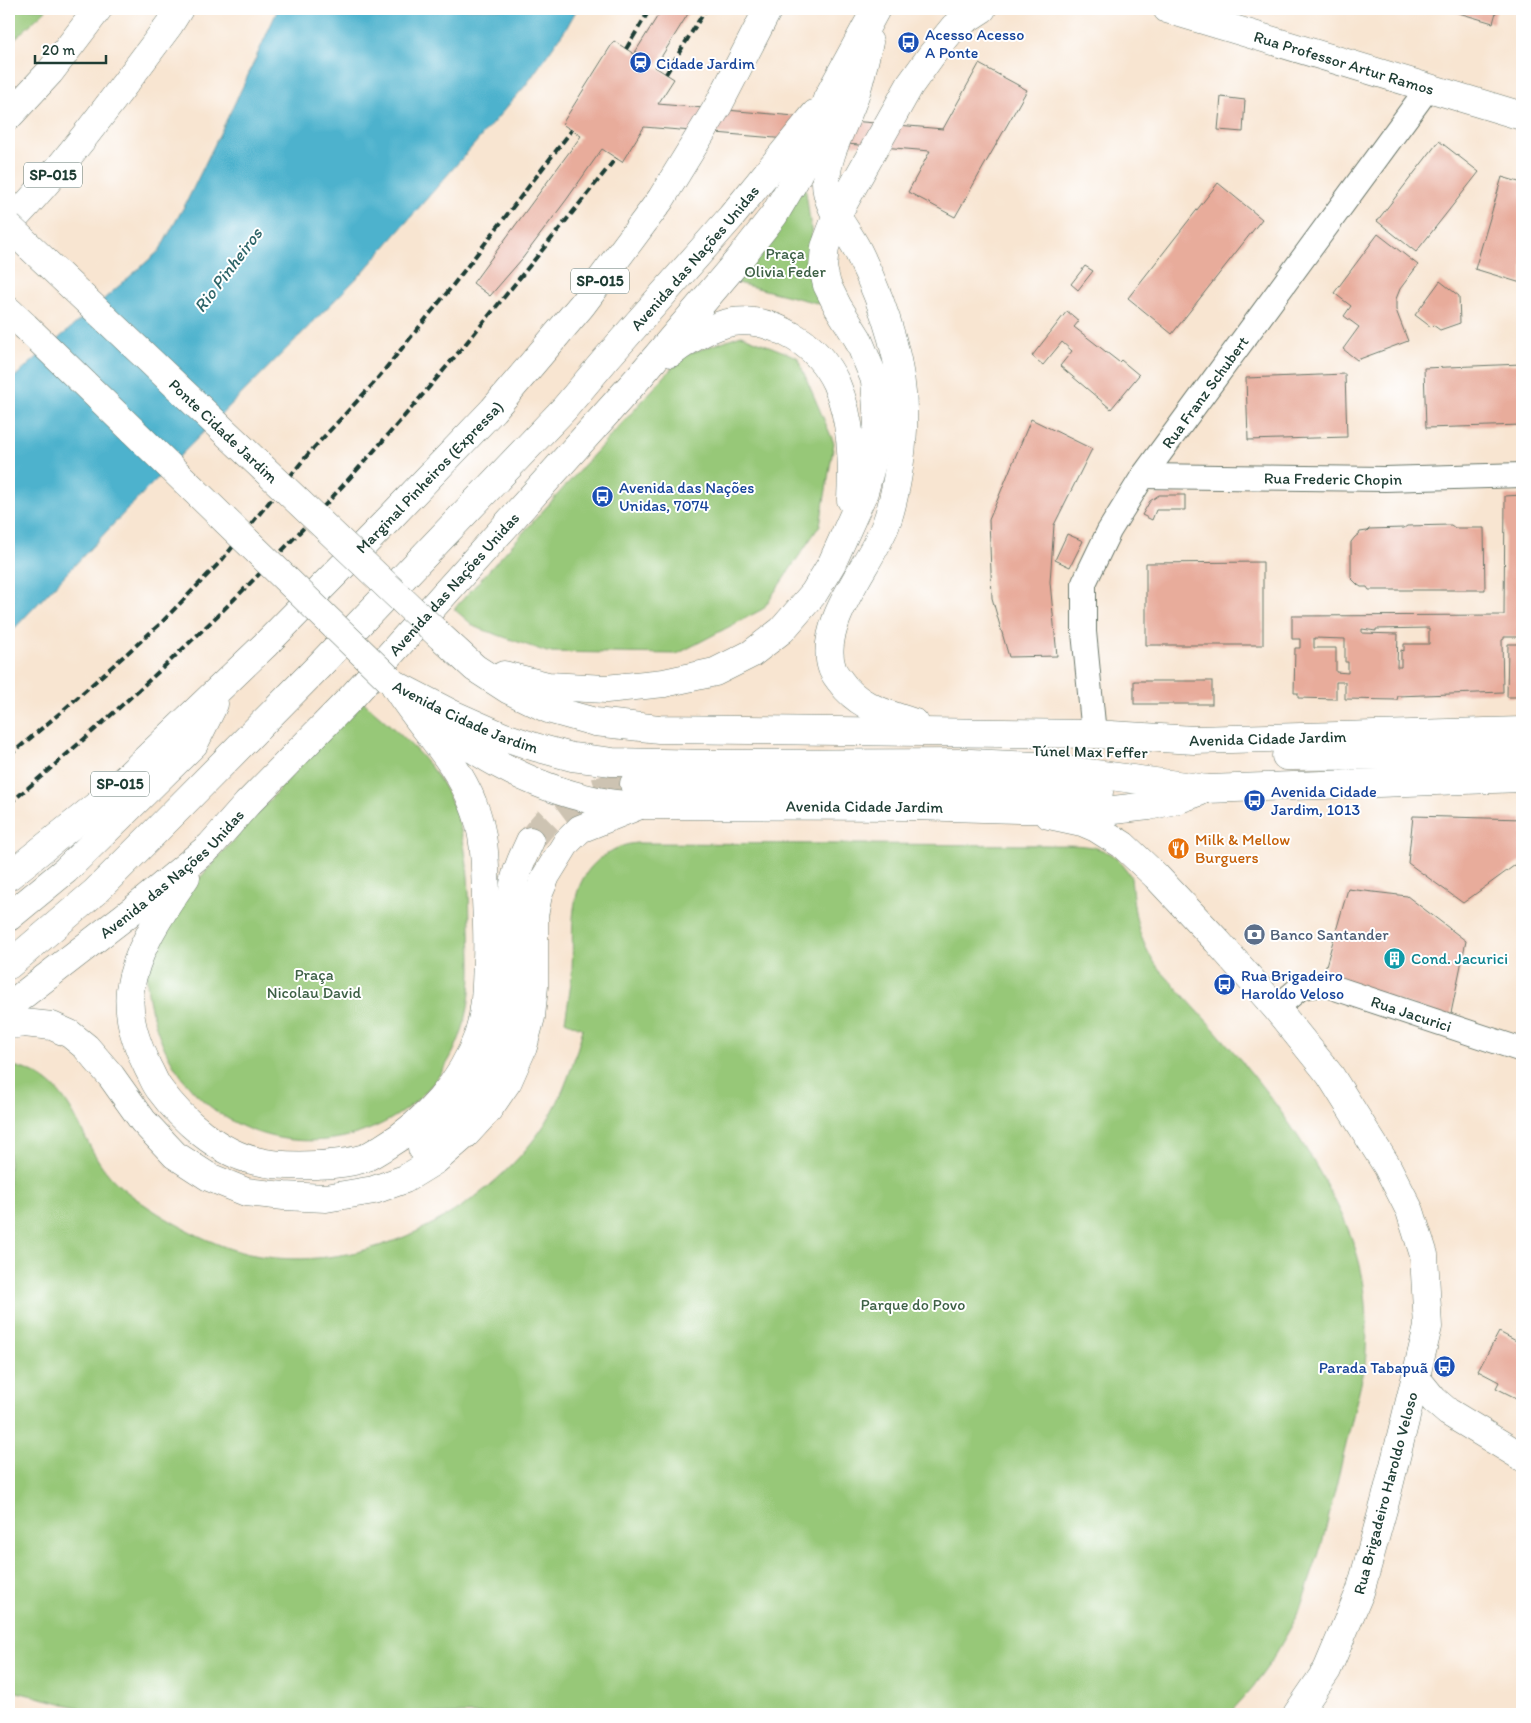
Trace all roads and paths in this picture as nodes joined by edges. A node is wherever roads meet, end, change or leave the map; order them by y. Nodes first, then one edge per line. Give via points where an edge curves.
1 (98, 9) edge
2 (179, 9) edge
3 (768, 9) edge
4 (877, 9) edge
5 (982, 9) edge
6 (1167, 9) edge
7 (1428, 88) junction
8 (827, 99) junction
9 (9, 116) edge
10 (1522, 116) edge
11 (837, 215) junction
12 (9, 225) edge
13 (9, 311) edge
14 (640, 376) junction
15 (1522, 474) edge
16 (1143, 476) junction
17 (850, 520) junction
18 (439, 635) joint
19 (475, 668) junction
20 (391, 682) junction
21 (224, 685) junction
22 (659, 729) junction
23 (1522, 731) edge
24 (943, 732) junction
25 (1094, 734) junction
26 (1522, 755) edge
27 (1522, 778) edge
28 (1208, 788) junction
29 (637, 795) junction
30 (1018, 809) junction
31 (530, 841) tunnel mouth
32 (210, 846) junction
33 (9, 876) edge
34 (9, 917) edge
35 (9, 965) edge
36 (9, 1006) edge
37 (1276, 1008) junction
38 (9, 1025) edge
39 (1522, 1050) edge
40 (326, 1198) junction
41 (1416, 1378) junction
42 (1522, 1457) edge
43 (1297, 1714) edge

1 - 9 main road via 50,72
2 - 12 main road, SP-015 via 95,125
3 - 21 main road, Marginal Pinheiros (Expressa) / SP-015 via 718,106 661,199 582,305 493,410
4 - 8 main road, Avenida das Nações Unidas
4 - 11 main road via 856,92 829,162 826,183
5 - 11 main road via 954,26 910,85
6 - 7 main road, Rua Professor Artur Ramos
7 - 10 main road, Rua Professor Artur Ramos
7 - 16 street, Rua Franz Schubert
8 - 14 main road, Avenida das Nações Unidas via 810,149 774,215
8 - 35 main road, Avenida das Nações Unidas via 564,409 326,659 151,836 95,892
11 - 17 main road via 825,247 823,268 827,285 858,339 875,380 878,424 867,482
11 - 24 main road via 857,249 887,321 900,374 903,428 887,521 840,609 830,637 832,668 846,689 862,702 880,712
12 - 18 main road, Ponte Cidade Jardim, bridge
13 - 20 main road, bridge
14 - 17 main road via 687,341 712,328 737,321 764,322 805,344 825,363 836,384 848,422 852,468
14 - 32 main road, Avenida das Nações Unidas via 351,698
15 - 16 street, Rua Frederic Chopin via 1386,479
16 - 25 street, Rua Franz Schubert via 1109,531 1084,583 1084,632
17 - 19 main road via 832,563 814,593 782,630 751,654 715,672 664,683 606,689 548,686
18 - 19 main road, Avenida Cidade Jardim
19 - 22 main road, Avenida Cidade Jardim via 509,690 548,709 595,722
20 - 28 main road, Avenida Cidade Jardim via 502,736 572,757 612,762 710,764 980,763 1036,766
20 - 29 main road, Avenida Cidade Jardim via 473,749 506,768 580,797 610,803
20 - 32 main road via 452,764 473,803 485,848 488,947 485,1003 478,1035 466,1061 450,1088 398,1139 366,1157 334,1164 297,1166 255,1161 220,1146 188,1122 158,1088 137,1044 130,1015 130,990 140,953 154,927
21 - 33 main road, Marginal Pinheiros (Expressa) / SP-015 via 101,802
21 - 34 main road via 194,744 66,870
22 - 24 main road, Avenida Cidade Jardim
22 - 26 main road, Túnel Max Feffer via 706,741 1271,756
23 - 25 main road, Avenida Cidade Jardim via 1194,740
24 - 25 main road, Avenida Cidade Jardim
27 - 28 main road, Avenida Cidade Jardim
28 - 29 main road via 1119,793 889,784 717,782
28 - 30 main road, Avenida Cidade Jardim via 1179,799 1113,810
29 - 30 main road, Avenida Cidade Jardim
29 - 40 main road via 580,829 567,842 546,876 534,916 531,1017 523,1047 508,1081 488,1110 436,1160 405,1179 374,1190
30 - 37 main road, Rua Brigadeiro Haroldo Veloso via 1082,822 1123,845 1156,876
31 - 40 main road via 514,883 510,1001 503,1035 480,1084 438,1136 406,1161
32 - 36 main road, Avenida das Nações Unidas
37 - 39 street, Rua Jacurici via 1301,987 1323,984
37 - 41 main road, Rua Brigadeiro Haroldo Veloso via 1330,1076 1387,1166 1410,1211 1424,1255 1428,1327
38 - 40 main road via 52,1026 70,1034 111,1076 142,1121 176,1155 210,1177 246,1192
41 - 42 main road via 1448,1412
41 - 43 main road, Rua Brigadeiro Haroldo Veloso via 1360,1592 1327,1670

